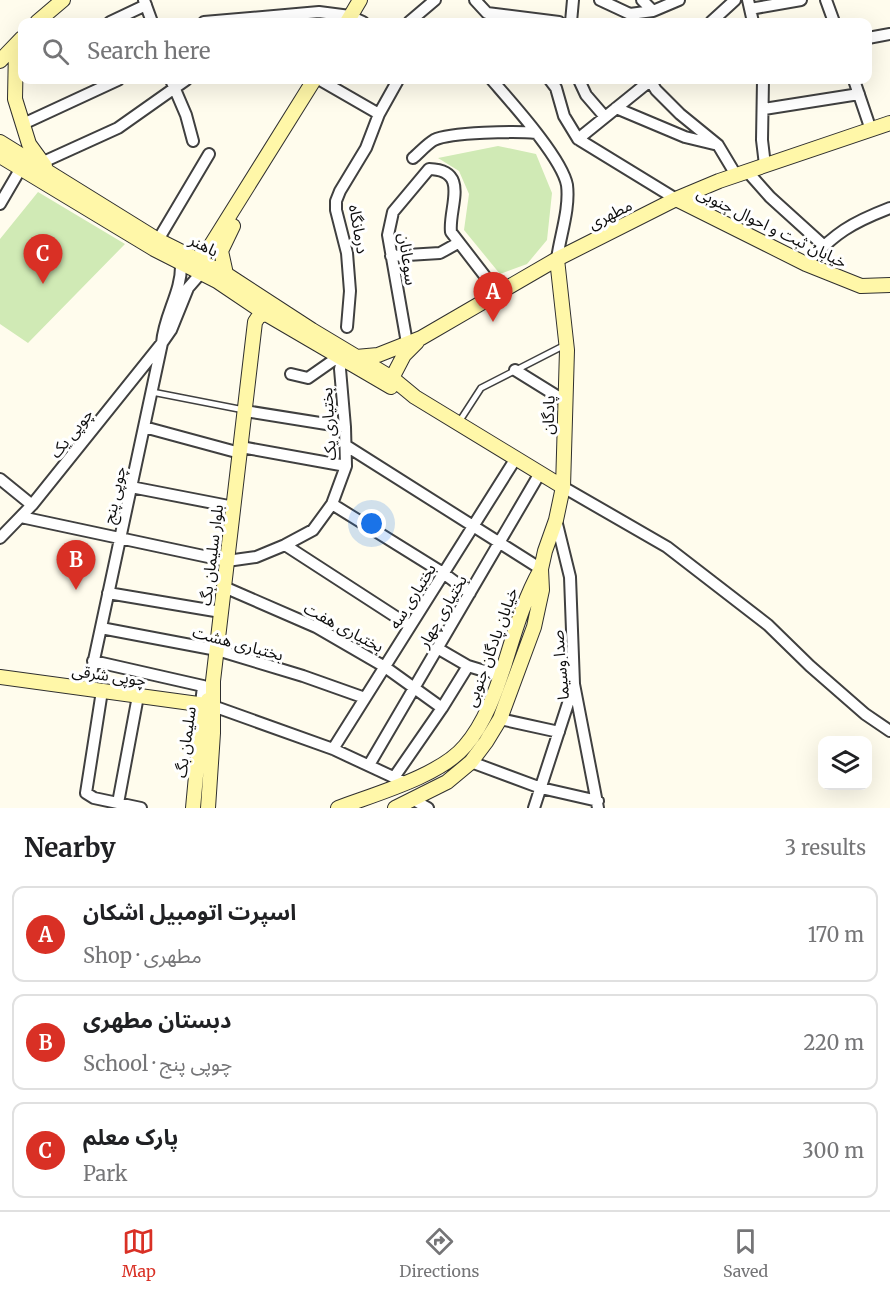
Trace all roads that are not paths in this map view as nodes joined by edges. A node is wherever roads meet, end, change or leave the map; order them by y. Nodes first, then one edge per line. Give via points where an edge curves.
1 (63, 0) edge
2 (360, 0) edge
3 (435, 0) edge
4 (475, 0) edge
5 (573, 0) edge
6 (600, 0) edge
7 (642, 0) edge
8 (679, 0) edge
9 (735, 0) edge
10 (801, 0) edge
11 (826, 0) edge
12 (145, 3) edge
13 (621, 4) edge
14 (749, 5) edge
15 (653, 11) junction
16 (42, 18) edge
17 (118, 18) edge
18 (151, 18) edge
19 (250, 18) edge
20 (344, 18) edge
21 (349, 18) edge
22 (414, 18) edge
23 (527, 18) edge
24 (571, 18) edge
25 (715, 18) edge
26 (833, 18) edge
27 (890, 34) edge
28 (18, 36) edge
29 (872, 37) edge
30 (18, 44) edge
31 (0, 50) edge
32 (0, 61) edge
33 (18, 75) edge
34 (109, 84) edge
35 (311, 84) edge
36 (327, 84) edge
37 (396, 84) edge
38 (495, 84) edge
39 (552, 84) edge
40 (581, 84) edge
41 (645, 84) edge
42 (652, 84) edge
43 (763, 84) edge
44 (855, 84) edge
45 (172, 85) edge
46 (859, 94) junction
47 (616, 108) junction
48 (764, 109) junction
49 (379, 114) junction
50 (605, 117) junction
51 (890, 123) edge
52 (22, 124) junction
53 (871, 130) junction
54 (536, 133) junction
55 (578, 139) junction
56 (193, 141) dead end
57 (0, 142) edge
58 (718, 145) junction
59 (209, 154) dead end
60 (0, 156) edge
61 (413, 159) dead end
62 (41, 163) junction
63 (765, 165) junction
64 (21, 168) junction
65 (258, 168) junction
66 (742, 173) junction
67 (53, 174) junction
68 (676, 199) junction
69 (0, 204) edge
70 (890, 207) edge
71 (158, 240) junction
72 (458, 243) junction
73 (823, 246) junction
74 (391, 256) junction
75 (557, 259) junction
76 (181, 264) junction
77 (806, 264) junction
78 (198, 267) junction
79 (226, 274) junction
80 (890, 285) edge
81 (498, 293) junction
82 (266, 314) junction
83 (347, 327) dead end
84 (414, 341) junction
85 (162, 343) junction
86 (566, 344) junction
87 (345, 358) junction
88 (515, 370) junction
89 (291, 375) dead end
90 (387, 381) junction
91 (152, 392) junction
92 (565, 401) junction
93 (244, 411) junction
94 (458, 423) junction
95 (144, 427) junction
96 (345, 427) junction
97 (345, 445) junction
98 (241, 450) junction
99 (516, 458) junction
100 (346, 466) junction
101 (540, 473) junction
102 (0, 479) edge
103 (562, 486) junction
104 (131, 487) junction
105 (332, 504) junction
106 (33, 505) junction
107 (234, 507) junction
108 (21, 517) junction
109 (556, 520) junction
110 (473, 526) junction
111 (0, 538) edge
112 (120, 538) junction
113 (499, 544) junction
114 (285, 545) junction
115 (227, 561) junction
116 (541, 569) junction
117 (443, 573) junction
118 (224, 586) junction
119 (108, 593) junction
120 (470, 593) junction
121 (221, 612) junction
122 (410, 626) junction
123 (101, 628) junction
124 (438, 648) junction
125 (217, 650) junction
126 (93, 662) junction
127 (468, 666) junction
128 (385, 667) junction
129 (0, 676) edge
130 (501, 676) junction
131 (574, 684) junction
132 (414, 688) junction
133 (95, 689) junction
134 (138, 696) junction
135 (365, 698) junction
136 (207, 705) junction
137 (442, 708) junction
138 (500, 719) junction
139 (890, 731) edge
140 (559, 732) junction
141 (333, 749) junction
142 (471, 762) junction
143 (369, 765) junction
144 (401, 779) junction
145 (541, 788) junction
146 (412, 799) junction
147 (118, 803) junction
148 (210, 805) edge
149 (598, 805) edge
150 (141, 808) edge
151 (193, 808) edge
152 (338, 808) edge
153 (395, 808) edge
154 (428, 808) edge
155 (534, 808) edge

1 - 16 main road
2 - 21 main road
3 - 22 street
4 - 23 street via 487,13
5 - 24 street
6 - 13 street
7 - 15 street
8 - 15 street
9 - 25 street
10 - 14 street
11 - 26 street
12 - 17 street
12 - 18 street
13 - 15 street via 630,14
19 - 20 street via 319,12
27 - 29 street
28 - 31 main road
30 - 32 main road
33 - 52 main road via 15,99
34 - 52 street
35 - 65 main road
36 - 49 street
37 - 49 street, درمانگاه
38 - 54 street
39 - 55 street
40 - 50 street
41 - 47 street
42 - 58 street via 680,114
43 - 48 street
44 - 46 street
45 - 56 street
45 - 62 street via 118,128
46 - 48 street
46 - 53 street
47 - 50 street
47 - 58 street via 685,137
48 - 63 street
49 - 83 street, درمانگاه via 366,148 336,201 347,253
50 - 55 street
51 - 53 main road, مطهری
52 - 62 main road
53 - 63 main road, مطهری
54 - 61 street via 521,131 435,140
54 - 75 street via 567,184
55 - 68 street
57 - 67 main road, باهنر
58 - 66 street
59 - 71 street
60 - 64 main road, باهنر
62 - 67 main road
63 - 66 main road, مطهری
64 - 69 street
64 - 76 main road, باهنر
65 - 78 main road
65 - 79 main road via 249,197 224,241 221,251
66 - 68 main road, مطهری
66 - 73 street
67 - 71 main road, باهنر
68 - 75 main road, مطهری
68 - 77 main road, خیابان ثبت و احوال جنوبی
70 - 73 street via 858,220
71 - 78 main road, باهنر
72 - 74 street via 440,253
72 - 74 street, سوعانان via 450,227 456,195 454,183 441,171 429,169 393,212 388,235
72 - 81 street, سوعانان
73 - 77 street
74 - 84 street, سوعانان
75 - 81 main road, مطهری
75 - 86 main road, پادگان
76 - 78 main road, باهنر
76 - 85 street, چوپی یک via 181,278 163,327
77 - 80 main road, خیابان ثبت و احوال جنوبی via 861,286
78 - 79 main road, باهنر
78 - 82 main road, باهنر
78 - 85 street, چوپی یک
79 - 87 main road, باهنر
81 - 84 main road, مطهری
82 - 87 main road, باهنر
82 - 93 main road, بلوار سلیمان بگ via 255,322
84 - 87 main road, مطهری via 378,355
84 - 90 main road
85 - 91 street, چوپی پنج
85 - 106 street, چوپی یک
86 - 88 lane
86 - 92 main road, پادگان
87 - 89 street via 308,378
87 - 90 main road, باهنر
87 - 96 street, بختیاری یک via 340,369
88 - 92 street
88 - 94 lane via 480,388
90 - 94 main road, باهنر
91 - 93 lane
91 - 95 street, چوپی پنج
92 - 103 main road, پادگان
93 - 96 street
93 - 98 main road, بلوار سلیمان بگ
94 - 99 main road, باهنر
95 - 98 street
95 - 104 street, چوپی پنج
96 - 97 street, بختیاری یک
97 - 100 street, بختیاری یک
97 - 110 street
98 - 100 street
98 - 107 main road, بلوار سلیمان بگ
99 - 101 main road, باهنر
99 - 110 street, بختیاری سه
100 - 105 street, بختیاری یک
101 - 103 main road, باهنر
101 - 113 street, بختیاری چهار
102 - 106 street
103 - 109 main road, پادگان
103 - 139 street via 675,554 768,626 865,714
104 - 107 street
104 - 112 street, چوپی پنج
105 - 114 street, بختیاری یک via 313,530
105 - 117 street
106 - 108 street, چوپی یک
107 - 115 main road, بلوار سلیمان بگ
108 - 111 street, چوپی یک
108 - 112 street
109 - 116 main road, پادگان
109 - 131 street, صدا وسیما via 570,577
110 - 113 street
110 - 117 street, بختیاری سه
112 - 115 street
112 - 119 street, چوپی پنج
113 - 116 street
113 - 120 street, بختیاری چهار
114 - 115 street, بختیاری یک via 256,557
114 - 122 street
115 - 118 main road, بلوار سلیمان بگ
116 - 130 main road, خیابان پادگان جنوبی via 529,591
116 - 138 main road, خیابان پادگان جنوبی via 542,590 534,627
117 - 120 street
117 - 122 street, بختیاری سه
118 - 121 main road, بلوار سلیمان بگ
118 - 128 street, بختیاری هفت via 316,627
119 - 121 street
119 - 123 street, چوپی پنج
120 - 124 street, بختیاری چهار
121 - 125 main road, بلوار سلیمان بگ
122 - 128 street, بختیاری سه
123 - 125 street, بختیاری هشت
123 - 126 street, چوپی پنج
124 - 127 street
124 - 132 street, بختیاری چهار
125 - 135 street, بختیاری هشت
125 - 136 main road, بلوار سلیمان بگ
126 - 133 street, چوپی پنج
126 - 136 street via 203,686
127 - 130 street
127 - 137 street
128 - 132 street, بختیاری هفت
128 - 135 street, بختیاری سه
129 - 133 main road, چوپی شرقی
130 - 144 main road, خیابان پادگان جنوبی via 480,725 465,747 446,762
131 - 140 street
131 - 149 street, صدا وسیما
132 - 137 street, بختیاری هفت
132 - 143 street, بختیاری چهار
133 - 134 main road, چوپی شرقی
133 - 147 street, چوپی پنج via 86,793
134 - 136 main road, چوپی شرقی
134 - 147 street
135 - 141 street, بختیاری سه
136 - 141 street
136 - 148 main road, بلوار سلیمان بگ
136 - 151 main road, سلیمان بگ via 200,733
137 - 144 street
138 - 140 street
138 - 142 main road, خیابان پادگان جنوبی
140 - 145 street
141 - 143 street
142 - 145 street
142 - 146 main road, خیابان پادگان جنوبی via 447,782
143 - 144 street
144 - 152 main road, خیابان پادگان جنوبی
145 - 149 street
145 - 155 street
146 - 153 main road, خیابان پادگان جنوبی
146 - 154 street
147 - 150 street

